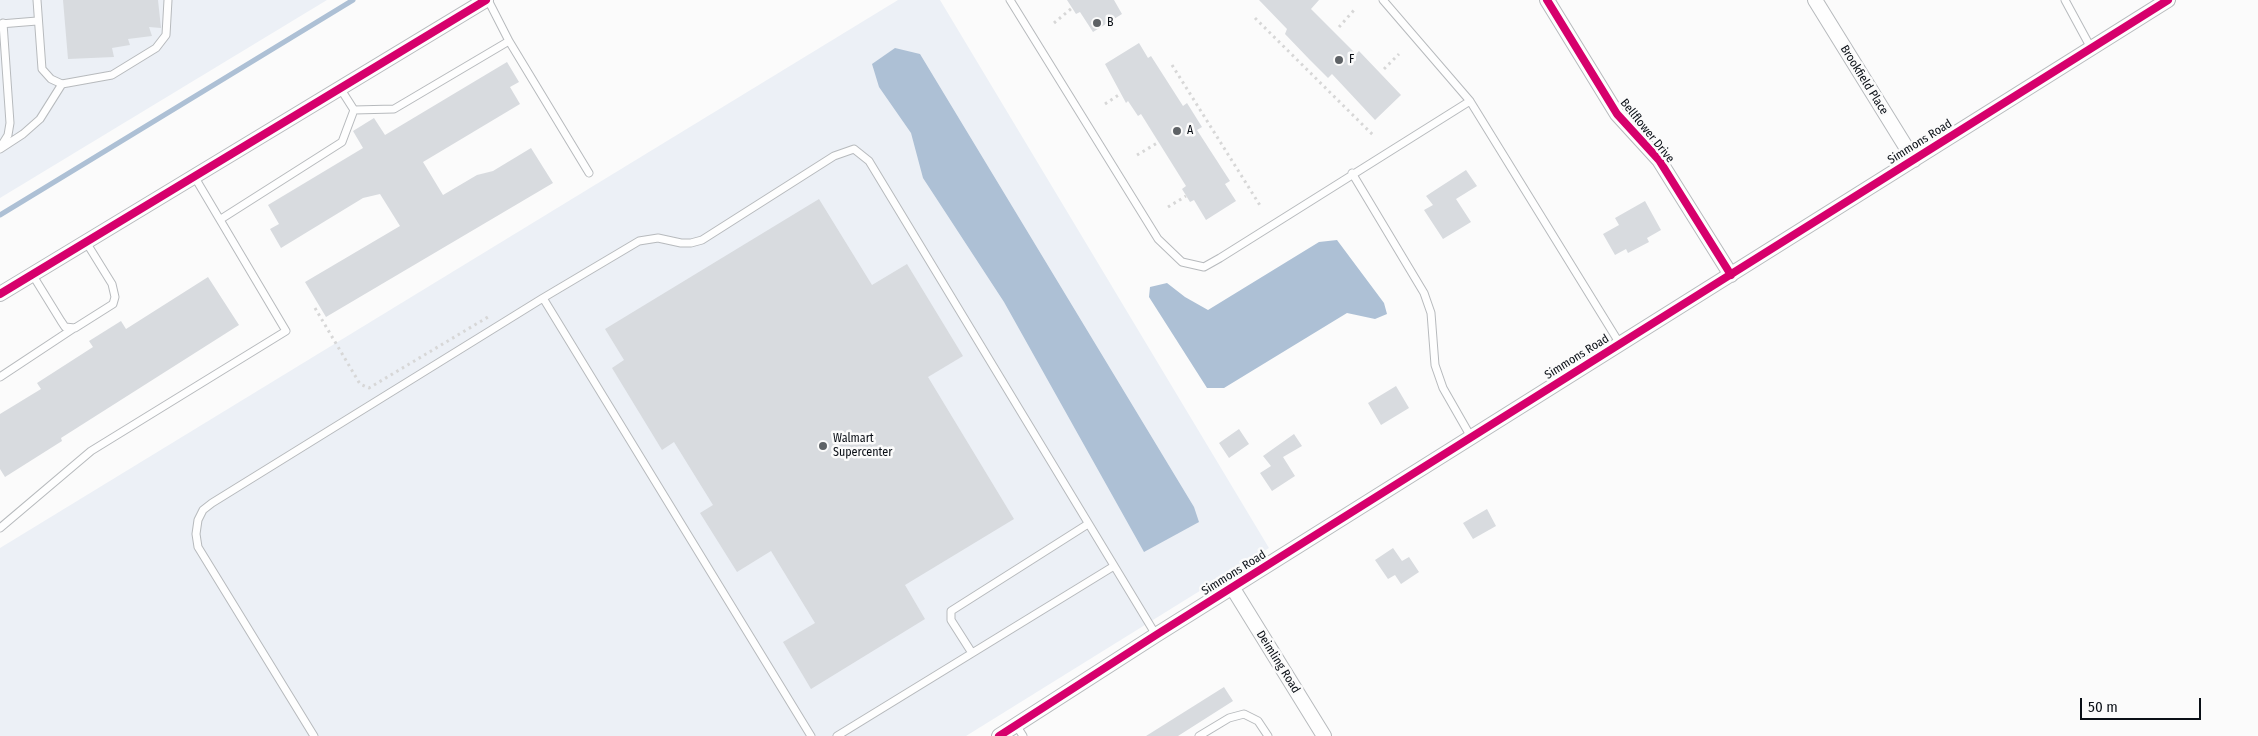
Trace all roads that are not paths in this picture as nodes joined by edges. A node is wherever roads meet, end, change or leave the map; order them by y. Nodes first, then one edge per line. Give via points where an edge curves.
1 (37, 0) edge
2 (168, 0) edge
3 (487, 0) edge
4 (1010, 0) edge
5 (1383, 0) edge
6 (1547, 0) edge
7 (1815, 0) edge
8 (2065, 0) edge
9 (2168, 0) edge
10 (38, 21) junction
11 (2, 24) edge
12 (509, 41) junction
13 (4, 44) junction
14 (2091, 48) junction
15 (0, 53) edge
16 (62, 84) junction
17 (340, 88) junction
18 (1470, 100) junction
19 (354, 110) junction
20 (0, 149) edge
21 (1914, 160) junction
22 (589, 173) dead end
23 (1352, 173) junction
24 (194, 176) junction
25 (220, 219) junction
26 (86, 242) junction
27 (32, 274) junction
28 (1731, 274) junction
29 (0, 294) edge
30 (543, 298) junction
31 (75, 328) junction
32 (1620, 344) junction
33 (0, 376) edge
34 (1471, 437) junction
35 (1088, 524) junction
36 (0, 528) edge
37 (1114, 566) junction
38 (1232, 587) junction
39 (1156, 635) junction
40 (972, 653) junction
41 (1019, 731) edge
42 (314, 736) edge
43 (811, 736) edge
44 (837, 736) edge
45 (1000, 736) edge
46 (1199, 736) edge
47 (1268, 736) edge
48 (1324, 736) edge

1 - 10 lane
2 - 16 lane via 166,35 156,48 112,75
3 - 12 lane
3 - 17 street
4 - 23 lane via 1158,239 1182,262 1204,266
5 - 18 lane
6 - 28 street, Bellflower Drive via 1617,114 1659,160
7 - 21 street, Brookfield Place
8 - 14 lane
9 - 14 street, Simmons Road
10 - 11 lane
10 - 16 lane via 42,69 51,79
11 - 13 lane
12 - 19 lane via 394,109
12 - 22 lane
13 - 15 lane
13 - 20 lane via 10,122 8,135
14 - 21 street, Simmons Road
16 - 20 lane via 40,119
17 - 19 lane
17 - 24 street
18 - 23 lane
18 - 32 lane
19 - 25 lane via 342,142
21 - 28 street, Simmons Road
23 - 34 lane via 1424,293 1431,313 1436,365 1443,388
24 - 25 lane
24 - 26 street
25 - 36 lane via 286,331 91,450
26 - 27 street
26 - 31 lane via 112,284 115,297 113,304
27 - 29 street
27 - 31 lane via 61,321 65,326
28 - 32 street, Simmons Road
30 - 35 lane via 639,241 658,238 681,244 702,240 834,156 854,149 869,161
30 - 42 lane via 203,510 196,534 198,547
30 - 43 lane
31 - 33 lane
32 - 34 street, Simmons Road
34 - 38 street, Simmons Road
35 - 37 lane
35 - 40 lane via 951,611 951,620
37 - 39 lane
37 - 40 lane
38 - 39 street, Simmons Road
38 - 48 street, Deimling Road
39 - 41 street, Simmons Road
40 - 44 lane
41 - 45 street, Simmons Road
46 - 47 lane via 1229,718 1244,714 1258,721

